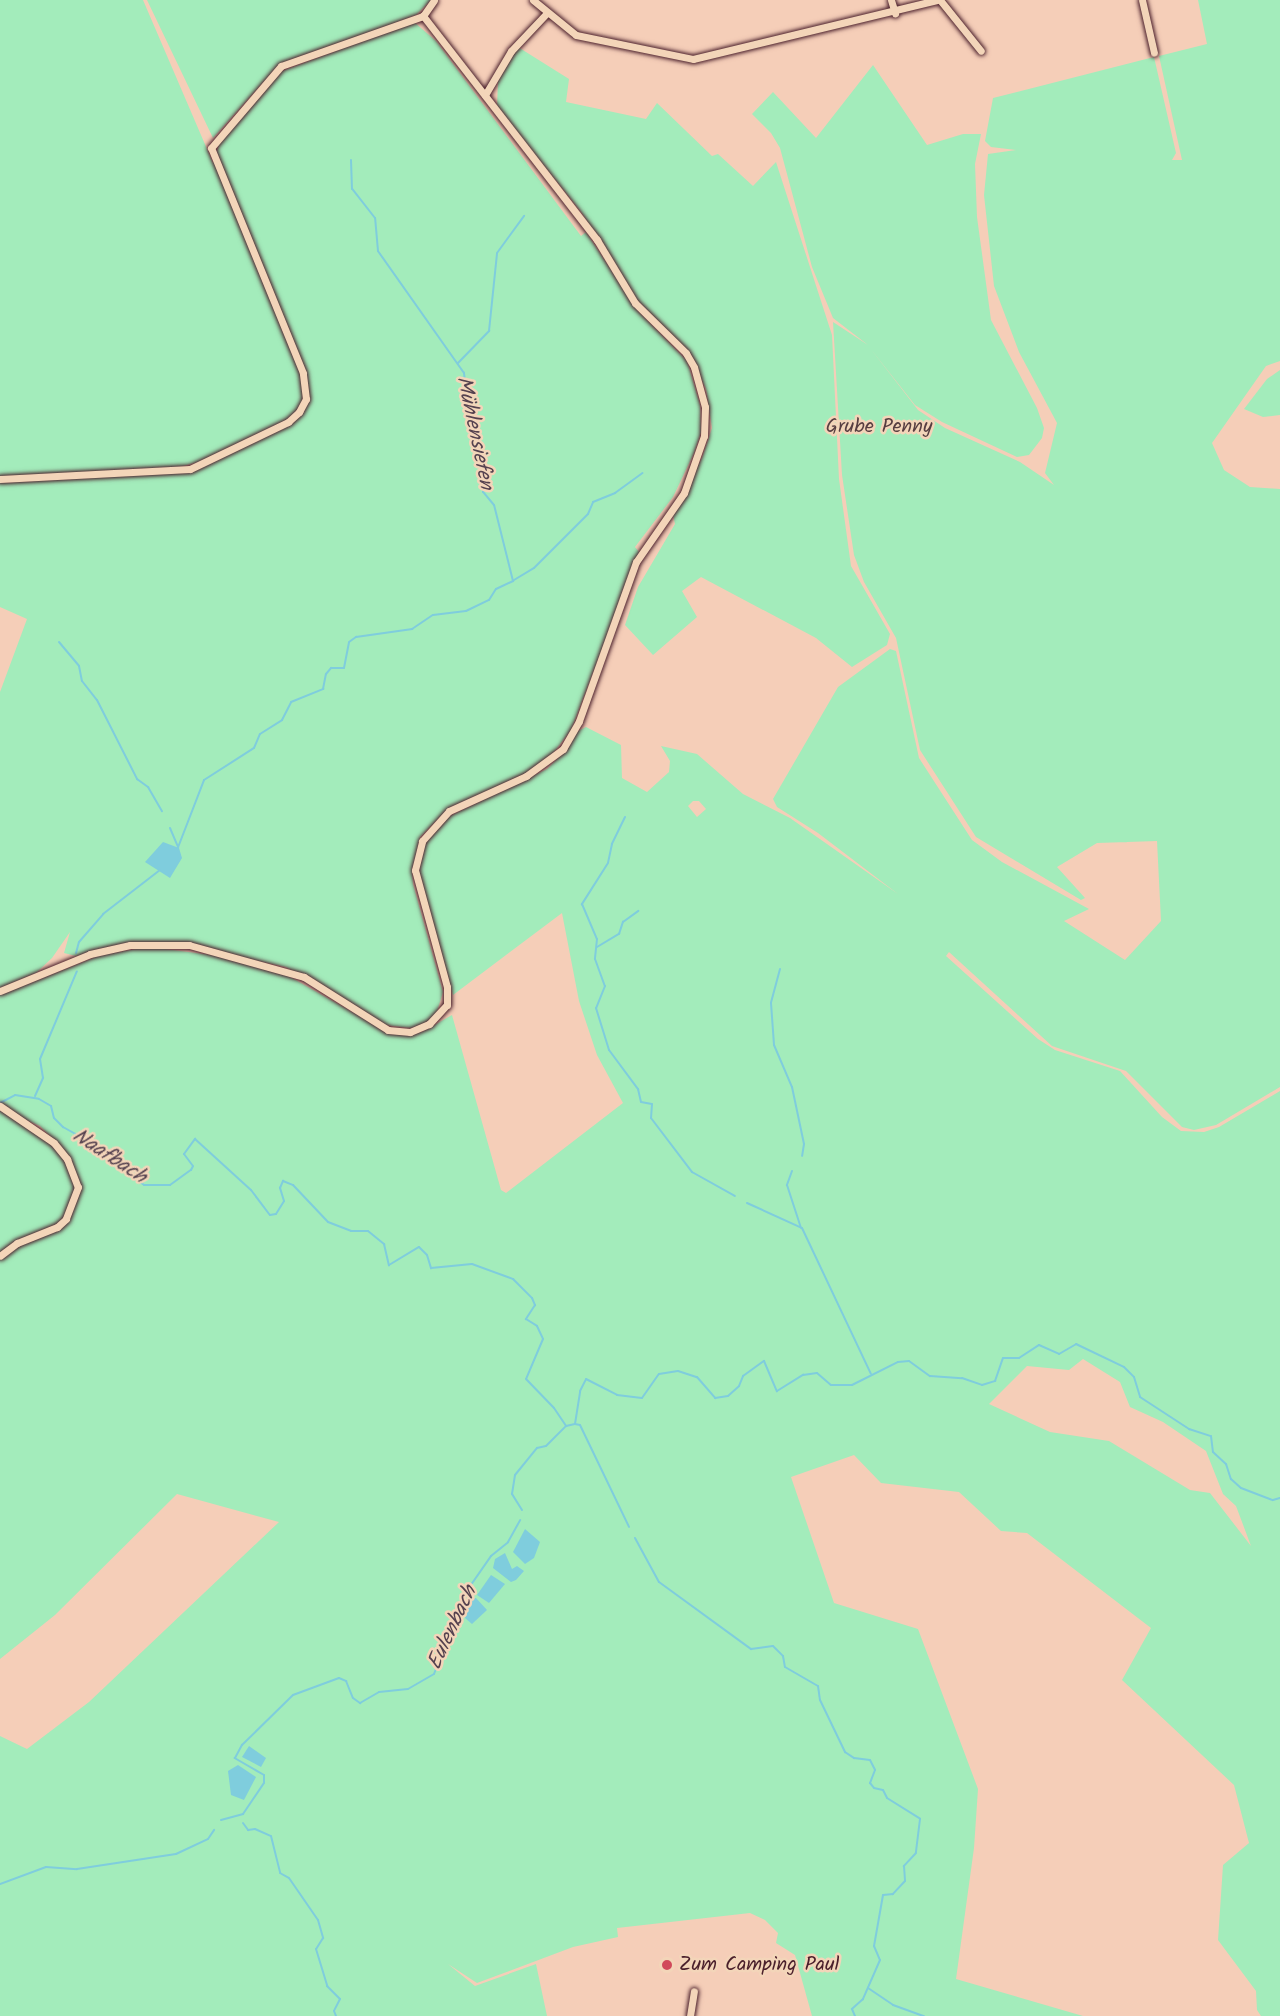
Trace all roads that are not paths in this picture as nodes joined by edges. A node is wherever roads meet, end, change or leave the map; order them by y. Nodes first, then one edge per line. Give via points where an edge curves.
1 (533, 0) edge
2 (891, 0) edge
3 (938, 0) edge
4 (1142, 0) edge
5 (433, 1) edge
6 (895, 13) junction
7 (546, 14) junction
8 (423, 15) junction
9 (981, 51) dead end
10 (1154, 53) dead end
11 (485, 95) junction
12 (0, 479) edge
13 (0, 991) edge
14 (0, 1106) edge
15 (0, 1256) edge
16 (694, 1991) dead end
17 (690, 2016) edge

1 - 7 street
2 - 6 street
3 - 6 street
3 - 9 street
4 - 10 street
5 - 8 street
6 - 7 street via 693,59 576,35
7 - 11 street via 511,51
8 - 11 street
8 - 12 street via 281,66 211,148 303,373 306,399 300,412 288,422 190,469
11 - 13 street via 597,240 635,303 686,354 694,367 705,407 704,436 684,493 636,562 579,721 563,749 526,776 449,811 422,841 416,870 447,987 447,1005 419,1029 388,1030 304,977 189,945 130,945 90,954
14 - 15 street via 54,1143 67,1159 78,1187 66,1219 57,1227 17,1243
16 - 17 street

